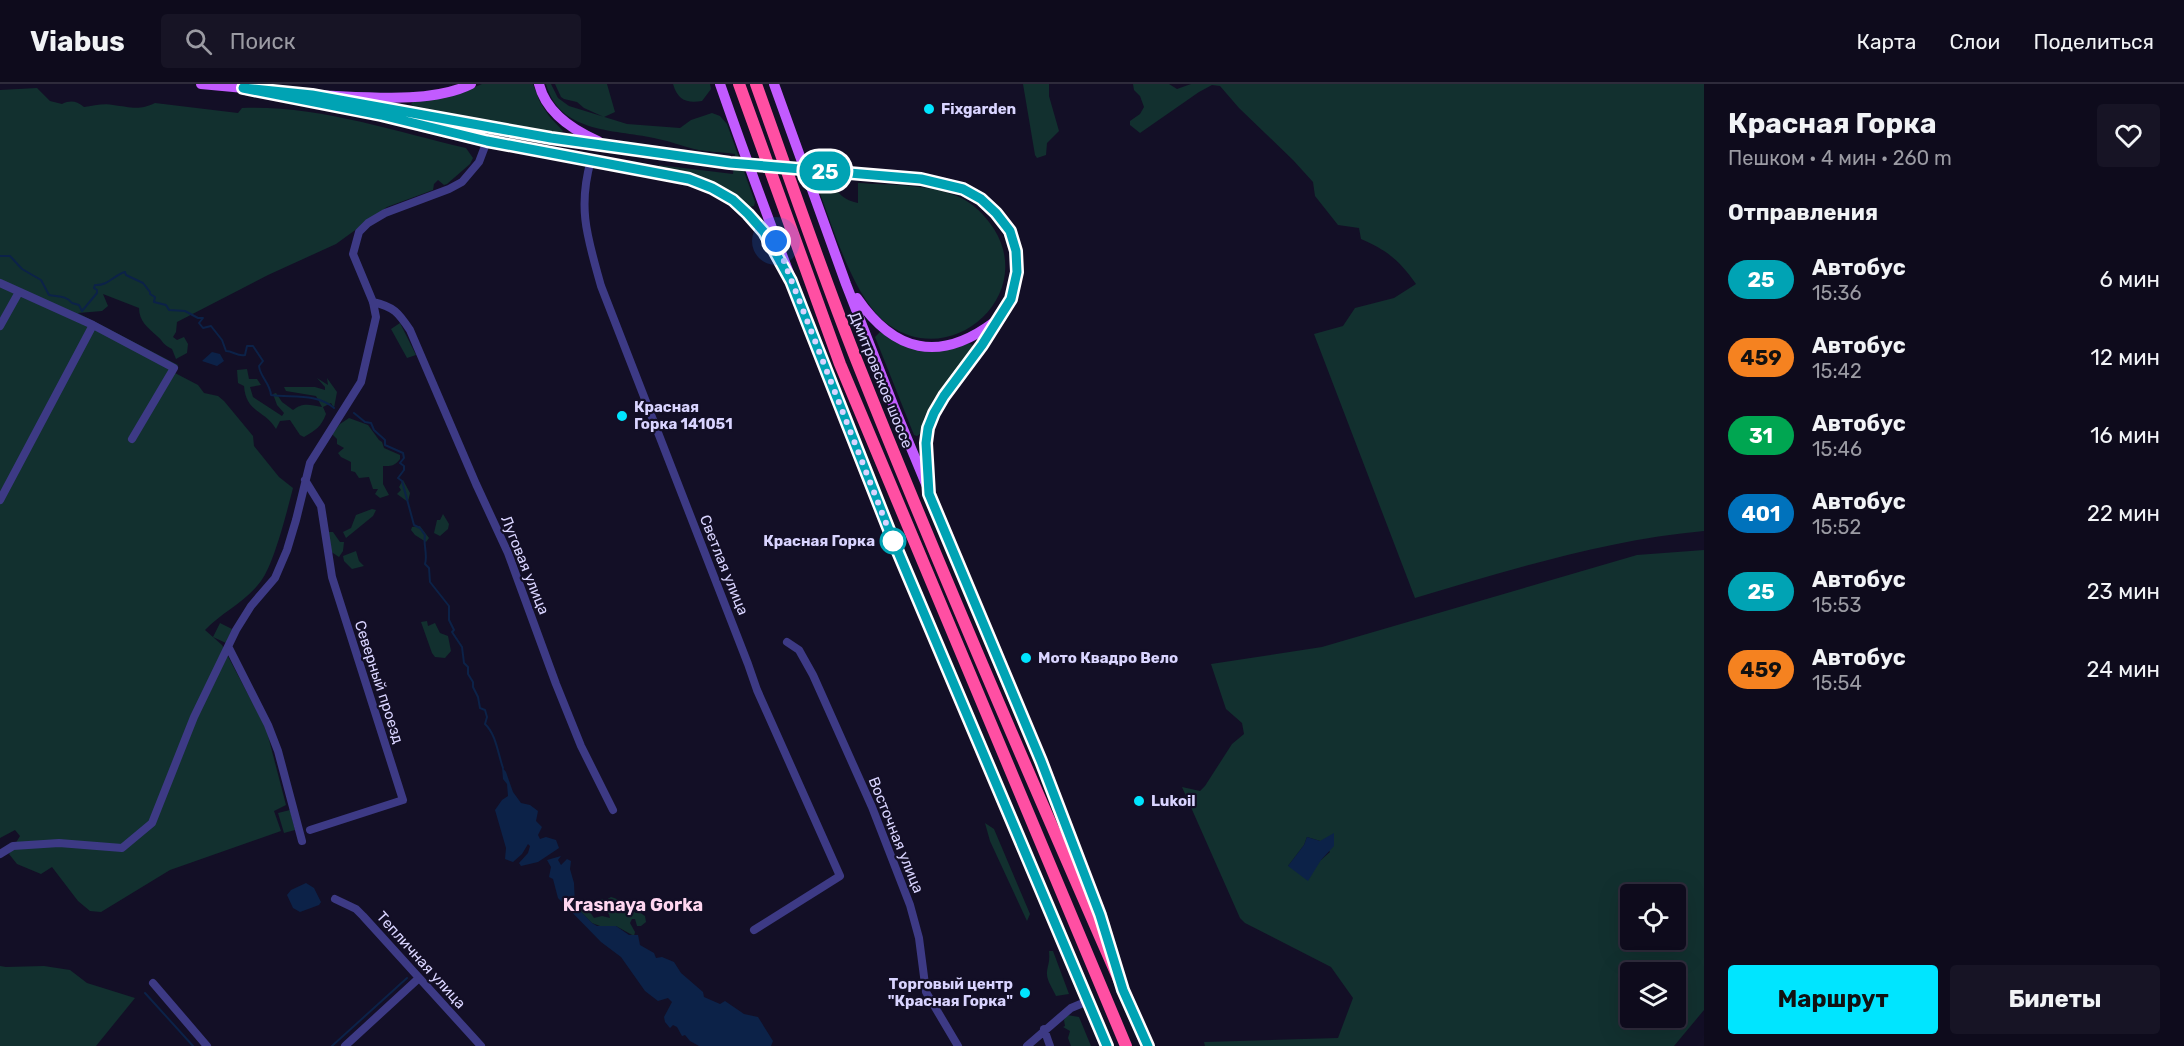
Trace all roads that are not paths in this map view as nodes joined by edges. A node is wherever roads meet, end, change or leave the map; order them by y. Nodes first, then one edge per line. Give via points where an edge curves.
1 (201, 84) edge
2 (471, 84) edge
3 (539, 84) edge
4 (720, 84) edge
5 (739, 84) edge
6 (756, 84) edge
7 (774, 84) edge
8 (243, 88) junction
9 (312, 95) junction
10 (487, 141) junction
11 (612, 147) junction
12 (591, 160) junction
13 (791, 281) junction
14 (0, 283) edge
15 (846, 284) junction
16 (19, 292) junction
17 (373, 302) junction
18 (1001, 318) junction
19 (93, 325) junction
20 (0, 326) edge
21 (132, 439) dead end
22 (305, 480) junction
23 (929, 494) junction
24 (0, 500) edge
25 (787, 642) dead end
26 (229, 648) junction
27 (613, 810) dead end
28 (310, 830) dead end
29 (302, 841) dead end
30 (0, 854) edge
31 (335, 899) dead end
32 (754, 930) dead end
33 (419, 978) junction
34 (153, 982) dead end
35 (1123, 990) junction
36 (1088, 1001) junction
37 (1044, 1029) junction
38 (207, 1046) edge
39 (345, 1046) edge
40 (481, 1046) edge
41 (958, 1046) edge
42 (1027, 1046) edge
43 (1050, 1046) edge
44 (1107, 1046) edge
45 (1126, 1046) edge
46 (1148, 1046) edge

1 - 8 main road
2 - 9 main road via 450,92 410,97
3 - 11 main road via 556,114 585,135
4 - 13 main road
5 - 45 highway, Дмитровское шоссе via 840,364
6 - 35 highway, Дмитровское шоссе via 901,469
7 - 15 main road
8 - 9 main road
8 - 10 main road
9 - 11 main road
10 - 12 main road
10 - 17 street via 479,162 462,182 385,213 359,232 353,254
11 - 18 main road, bridge via 730,163 921,179 963,189 996,213 1010,231 1016,251 1017,272 1011,299
12 - 13 main road via 689,179 733,200 764,232
12 - 32 street, Светлая улица via 583,204 586,235 601,286 756,690 840,876
13 - 36 main road via 893,540
14 - 16 street
15 - 18 main road via 881,328 915,345 954,344
15 - 23 main road
16 - 19 street
16 - 20 street
17 - 22 street via 376,317 361,382 309,466
17 - 27 street, Луговая улица via 390,306 410,330 508,553 581,746
18 - 23 main road via 934,413 926,443
19 - 21 street via 174,368
19 - 24 street
22 - 26 street via 293,530 275,578 251,606
22 - 28 street, Северный проезд via 321,506 332,577 403,800
23 - 35 main road via 1041,761 1100,915
25 - 41 street, Восточная улица via 799,650 813,675 872,807 910,905 926,992
26 - 29 street via 268,724
26 - 30 street via 194,717 153,823 122,848 59,843 13,846
31 - 33 street, Тепличная улица via 356,909
33 - 39 street
33 - 40 street, Тепличная улица
34 - 38 street
35 - 46 highway, Дмитровское шоссе
36 - 37 street via 1071,1008
36 - 44 main road
37 - 42 street
37 - 43 street

